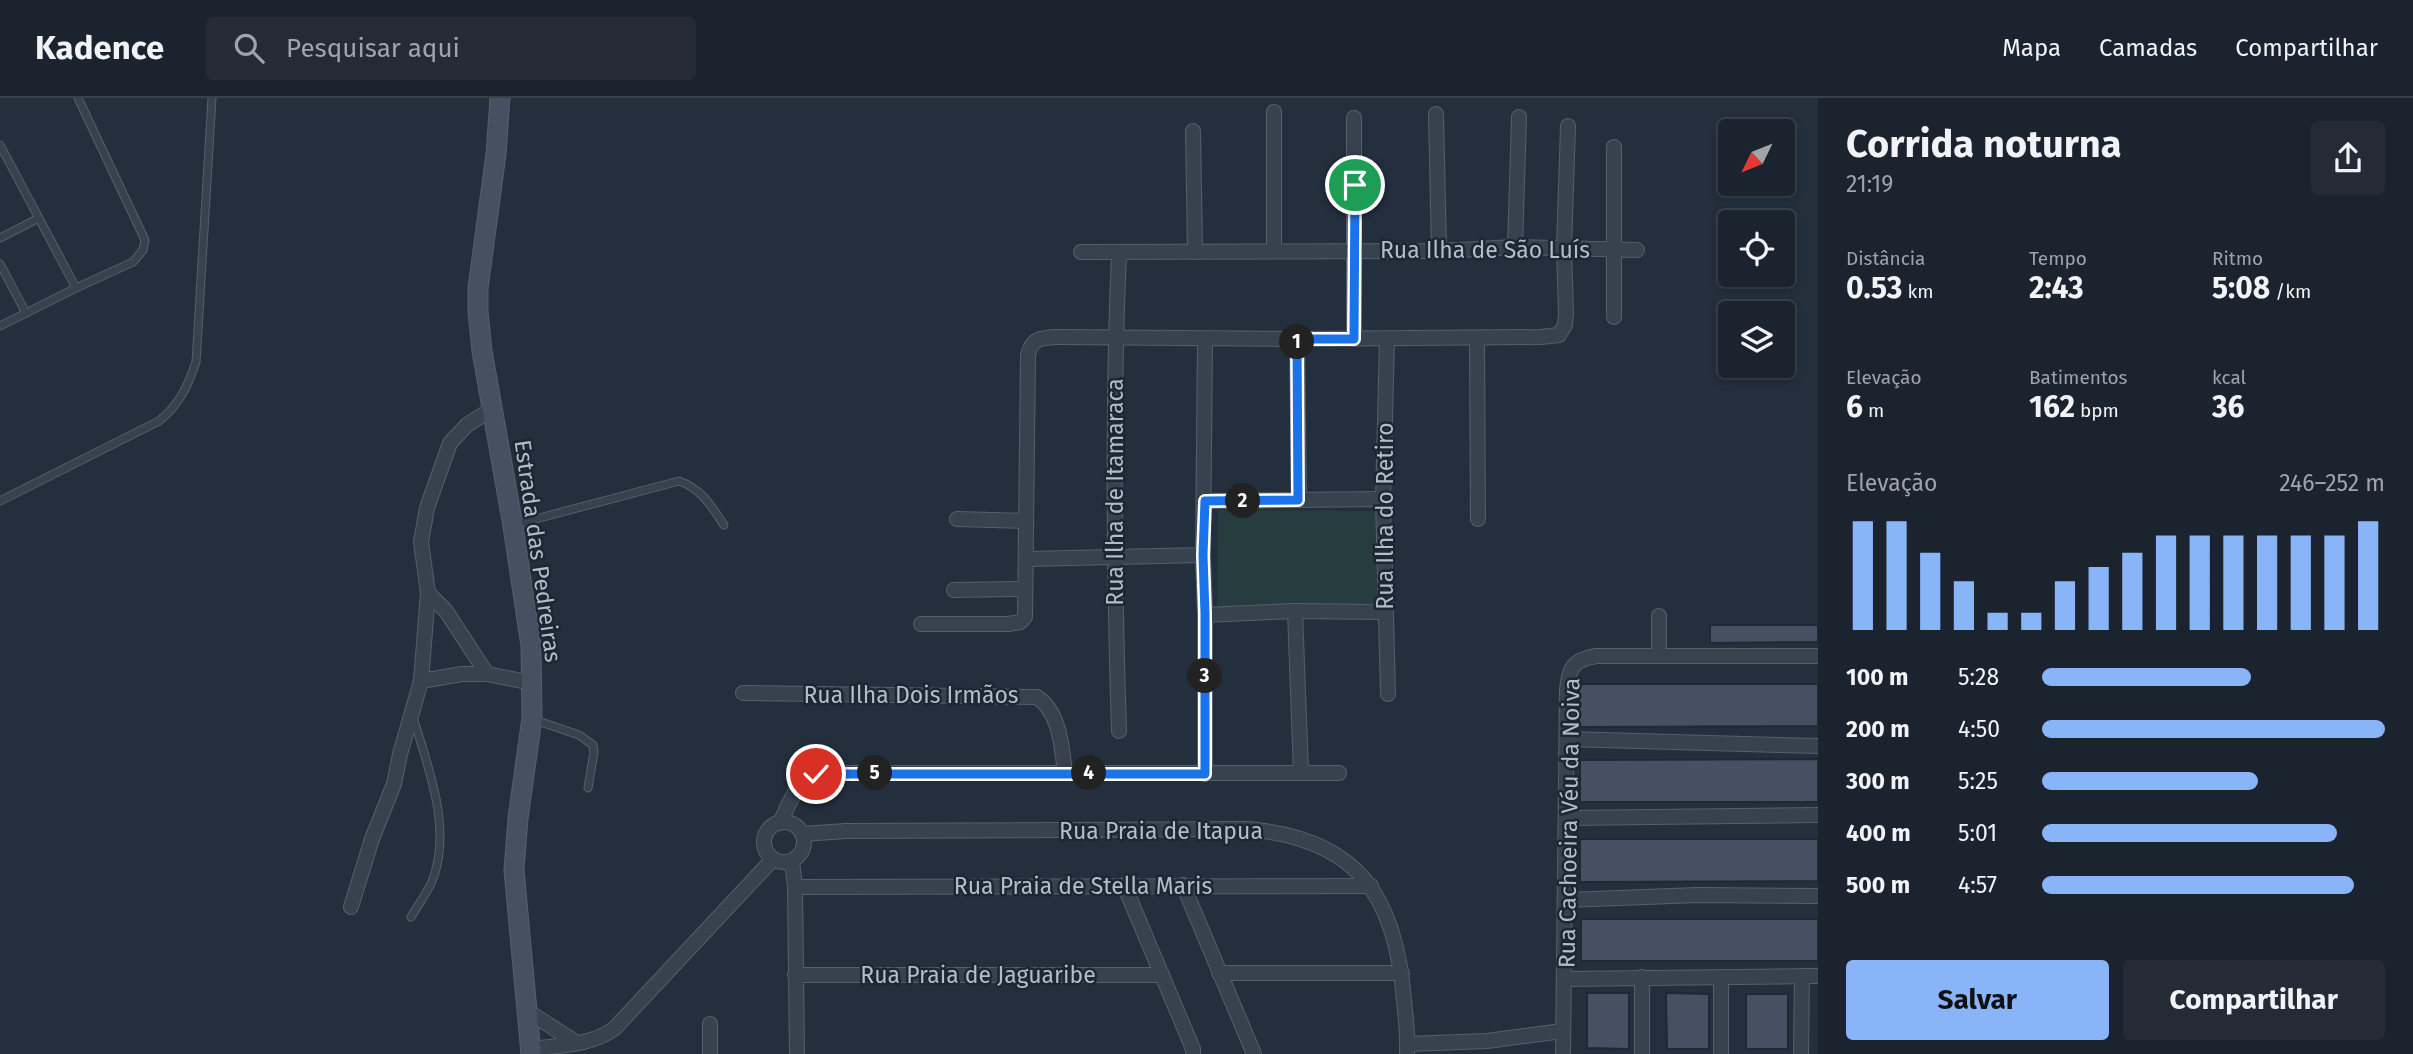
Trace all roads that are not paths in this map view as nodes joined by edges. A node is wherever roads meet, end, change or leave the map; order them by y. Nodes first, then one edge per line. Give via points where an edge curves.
1 (78, 98) edge
2 (212, 98) edge
3 (500, 98) edge
4 (1274, 112) dead end
5 (1436, 114) dead end
6 (1519, 117) dead end
7 (1354, 118) dead end
8 (1568, 126) dead end
9 (1193, 131) dead end
10 (0, 147) edge
11 (1614, 147) dead end
12 (38, 218) junction
13 (0, 238) edge
14 (1515, 247) junction
15 (1564, 248) junction
16 (1615, 250) junction
17 (1637, 250) dead end
18 (1274, 251) junction
19 (1356, 251) junction
20 (1439, 251) junction
21 (1081, 252) dead end
22 (1195, 253) junction
23 (1119, 254) junction
24 (0, 264) edge
25 (76, 288) junction
26 (26, 313) junction
27 (1614, 317) dead end
28 (0, 326) edge
29 (1115, 337) junction
30 (1205, 338) junction
31 (1477, 338) junction
32 (1297, 339) junction
33 (1354, 339) junction
34 (1387, 339) junction
35 (492, 409) junction
36 (1383, 499) junction
37 (1298, 500) junction
38 (0, 501) edge
39 (1205, 501) junction
40 (957, 519) dead end
41 (1478, 519) dead end
42 (1026, 521) junction
43 (724, 525) dead end
44 (513, 526) junction
45 (1203, 555) junction
46 (1114, 558) junction
47 (1027, 559) junction
48 (954, 590) dead end
49 (428, 593) junction
50 (1026, 596) junction
51 (1295, 611) junction
52 (1384, 612) junction
53 (1205, 614) junction
54 (1659, 616) dead end
55 (921, 624) dead end
56 (1659, 655) junction
57 (1818, 656) edge
58 (487, 674) junction
59 (421, 681) junction
60 (532, 683) junction
61 (743, 693) dead end
62 (1388, 694) dead end
63 (412, 713) junction
64 (532, 718) junction
65 (1119, 731) dead end
66 (1567, 739) junction
67 (1818, 746) edge
68 (1065, 773) junction
69 (1301, 773) junction
70 (1205, 774) junction
71 (1339, 774) dead end
72 (588, 789) dead end
73 (1818, 815) edge
74 (1566, 818) junction
75 (780, 823) junction
76 (802, 834) junction
77 (773, 859) junction
78 (792, 861) junction
79 (1124, 885) junction
80 (1183, 885) junction
81 (1371, 886) junction
82 (795, 887) junction
83 (1818, 896) edge
84 (1566, 900) junction
85 (351, 907) dead end
86 (411, 917) dead end
87 (1219, 973) junction
88 (1402, 973) junction
89 (795, 975) junction
90 (1162, 975) junction
91 (1801, 976) junction
92 (1818, 976) edge
93 (1642, 977) junction
94 (1721, 977) junction
95 (1565, 979) junction
96 (527, 1011) junction
97 (710, 1024) dead end
98 (1562, 1031) junction
99 (577, 1043) junction
100 (1486, 1048) edge
101 (1407, 1049) edge
102 (531, 1051) edge
103 (710, 1054) edge
104 (797, 1054) edge
105 (1193, 1054) edge
106 (1254, 1054) edge
107 (1563, 1054) edge
108 (1642, 1054) edge
109 (1721, 1054) edge
110 (1801, 1054) edge

1 - 25 lane via 145,240 133,262
2 - 38 lane via 196,362 188,384 159,421
3 - 35 street, Estrada das Pedreiras via 478,288
4 - 18 street
5 - 20 street
6 - 14 street
7 - 19 street
8 - 15 street
9 - 22 street
10 - 12 lane
11 - 16 street
12 - 13 lane
12 - 25 lane
14 - 15 street, Rua Ilha de São Luís
14 - 20 street, Rua Ilha de São Luís
15 - 16 street, Rua Ilha de São Luís
15 - 31 street via 1566,314 1561,333 1555,337
16 - 17 street, Rua Ilha de São Luís
16 - 27 street
18 - 19 street, Rua Ilha de São Luís
18 - 22 street, Rua Ilha de São Luís
19 - 20 street, Rua Ilha de São Luís
19 - 33 street
21 - 23 street, Rua Ilha de São Luís
22 - 23 street, Rua Ilha de São Luís
23 - 29 street, Rua Ilha de Itamaraca
24 - 26 lane
25 - 26 lane
26 - 28 lane
29 - 30 street
29 - 42 street via 1041,338 1032,343
29 - 46 street, Rua Ilha de Itamaraca
30 - 32 street
30 - 39 street
31 - 34 street
31 - 41 street
32 - 33 street
32 - 37 street
33 - 34 street
34 - 36 street, Rua Ilha do Retiro
35 - 44 street, Estrada das Pedreiras
35 - 49 street via 450,443 431,497 421,542
36 - 37 street
36 - 52 street, Rua Ilha do Retiro
37 - 39 street
39 - 45 street
40 - 42 street
42 - 47 street
43 - 44 lane via 704,496 680,481
44 - 60 street, Estrada das Pedreiras
45 - 46 street
45 - 53 street
46 - 47 street
46 - 65 street, Rua Ilha de Itamaraca
47 - 50 street
48 - 50 street
49 - 58 street via 446,611
49 - 59 street
50 - 55 street via 1025,617 1015,624
51 - 52 street
51 - 53 street
51 - 69 street
52 - 62 street, Rua Ilha do Retiro
53 - 70 street
54 - 56 street
56 - 57 street, Rua Cachoeira Véu da Noiva
56 - 66 street, Rua Cachoeira Véu da Noiva via 1596,656 1577,661 1568,680
58 - 59 street
58 - 60 street
59 - 63 street
60 - 64 street, Estrada das Pedreiras
61 - 68 street, Rua Ilha Dois Irmãos via 1037,696 1057,726
63 - 85 street via 394,784
63 - 86 lane via 432,779 439,848 433,879
64 - 72 lane via 593,745
64 - 96 street, Estrada das Pedreiras via 514,870
66 - 67 street
66 - 74 street, Rua Cachoeira Véu da Noiva
68 - 70 street
68 - 75 street via 816,774 795,789
69 - 70 street
69 - 71 street
73 - 74 street
74 - 84 street, Rua Cachoeira Véu da Noiva
75 - 76 street via 793,824
75 - 77 street via 769,829 764,841
76 - 78 street via 802,853
76 - 81 street, Rua Praia de Itapua via 1269,831 1303,839 1342,857
77 - 78 street
77 - 99 street via 614,1029 600,1039
78 - 82 street
79 - 80 street, Rua Praia de Stella Maris
79 - 82 street, Rua Praia de Stella Maris
79 - 90 street
80 - 81 street, Rua Praia de Stella Maris
80 - 87 street
81 - 88 street, Rua Praia de Itapua via 1387,916
82 - 89 street
83 - 84 street
84 - 95 street, Rua Cachoeira Véu da Noiva
87 - 88 street
87 - 106 street
88 - 101 street, Rua Praia de Itapua
89 - 90 street, Rua Praia de Jaguaribe
89 - 104 street
90 - 105 street
91 - 92 street
91 - 94 street
91 - 110 street
93 - 94 street
93 - 95 street
93 - 108 street
94 - 109 street
95 - 98 street, Rua Cachoeira Véu da Noiva
96 - 99 street
96 - 102 street, Estrada das Pedreiras
97 - 103 street
98 - 100 street
98 - 107 street, Rua Cachoeira Véu da Noiva
99 - 102 street
100 - 101 street

